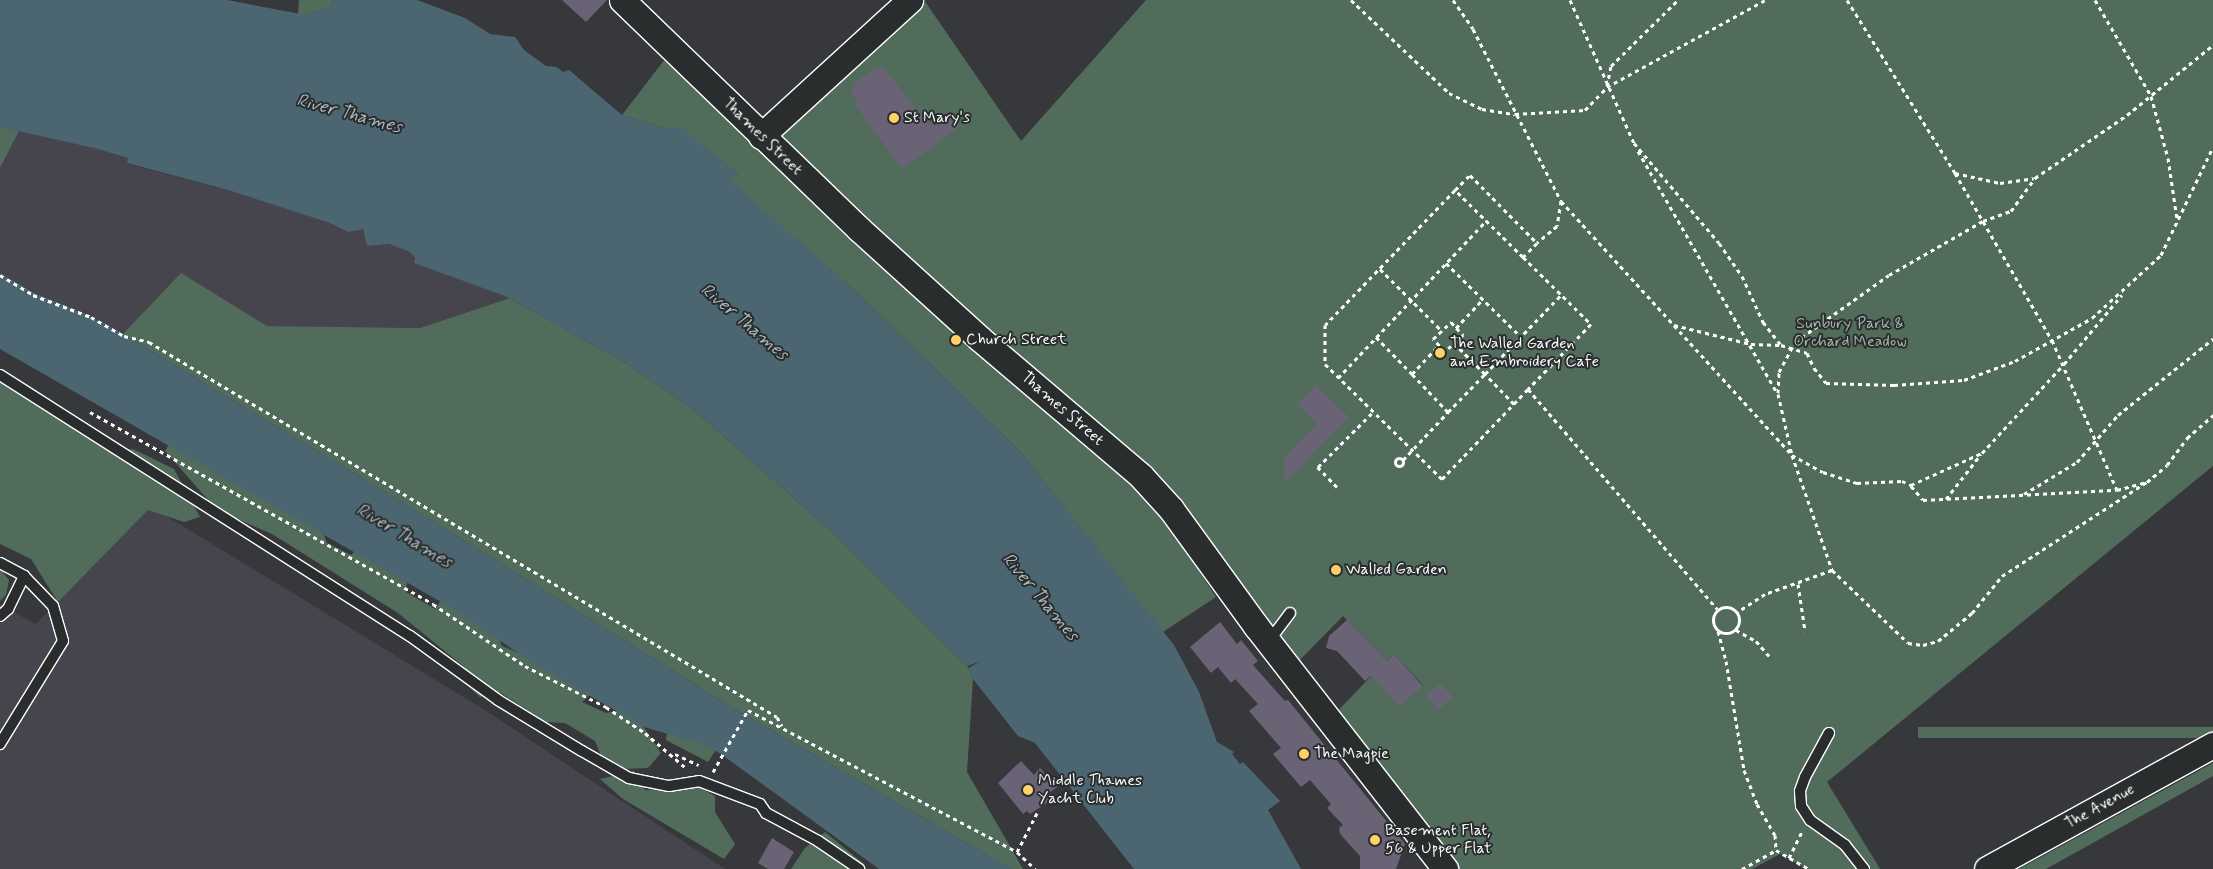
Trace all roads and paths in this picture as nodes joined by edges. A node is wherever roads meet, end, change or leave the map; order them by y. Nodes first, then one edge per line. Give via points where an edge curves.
1 (622, 0) edge
2 (910, 0) edge
3 (1351, 0) edge
4 (1453, 0) edge
5 (1570, 0) edge
6 (1678, 0) edge
7 (1765, 0) edge
8 (1847, 0) edge
9 (2095, 0) edge
10 (2213, 46) edge
11 (1607, 87) junction
12 (2150, 96) junction
13 (1515, 114) junction
14 (761, 136) junction
15 (1634, 143) junction
16 (2213, 147) edge
17 (1955, 173) junction
18 (2034, 178) junction
19 (1455, 190) junction
20 (1561, 201) junction
21 (1486, 220) junction
22 (1983, 221) junction
23 (2177, 221) junction
24 (1537, 243) junction
25 (1523, 257) junction
26 (1446, 263) junction
27 (1380, 269) junction
28 (0, 274) edge
29 (2129, 287) junction
30 (1561, 295) junction
31 (1483, 299) junction
32 (1411, 300) junction
33 (1674, 325) junction
34 (1456, 328) junction
35 (1442, 331) junction
36 (1520, 336) junction
37 (1376, 337) junction
38 (2213, 339) edge
39 (2052, 340) junction
40 (1454, 343) junction
41 (1751, 344) junction
42 (1439, 345) junction
43 (1781, 345) junction
44 (1791, 348) junction
45 (2064, 364) junction
46 (1412, 374) junction
47 (1485, 374) junction
48 (0, 375) edge
49 (1338, 378) junction
50 (1528, 389) junction
51 (1778, 394) junction
52 (1514, 404) junction
53 (87, 410) dead end
54 (1373, 412) junction
55 (1448, 412) junction
56 (2213, 415) edge
57 (2096, 444) junction
58 (1412, 450) junction
59 (1982, 453) junction
60 (1792, 455) junction
61 (1402, 460) dead end
62 (2147, 482) junction
63 (1911, 485) junction
64 (1338, 487) dead end
65 (2117, 490) junction
66 (2024, 494) junction
67 (1946, 499) junction
68 (0, 562) edge
69 (1832, 570) junction
70 (24, 576) junction
71 (1798, 584) junction
72 (1717, 609) junction
73 (1737, 612) junction
74 (1290, 613) dead end
75 (0, 616) edge
76 (1736, 630) junction
77 (1718, 631) junction
78 (1805, 631) dead end
79 (1268, 642) junction
80 (1771, 658) dead end
81 (782, 726) junction
82 (1828, 732) dead end
83 (0, 744) edge
84 (2213, 745) edge
85 (672, 753) junction
86 (690, 760) dead end
87 (712, 772) dead end
88 (699, 781) junction
89 (1037, 813) dead end
90 (1808, 817) junction
91 (1776, 850) junction
92 (1017, 852) junction
93 (1789, 858) junction
94 (859, 869) edge
95 (1035, 869) edge
96 (1445, 869) edge
97 (1742, 869) edge
98 (1809, 869) edge
99 (1864, 869) edge
100 (1987, 869) edge

1 - 14 street, Thames Street
2 - 14 street
3 - 13 path via 1449,93 1482,109
4 - 13 path via 1473,29
5 - 11 path
6 - 11 path via 1611,66
7 - 11 path
8 - 17 path
9 - 12 path
10 - 12 path
11 - 13 path via 1585,110
11 - 15 path
12 - 18 path
12 - 23 path via 2168,158
13 - 20 path
14 - 79 street, Thames Street via 978,338 1140,476 1172,509
15 - 41 path
15 - 43 path via 1719,243 1742,276 1763,322
16 - 23 path
17 - 18 path via 2000,184
17 - 22 path
18 - 22 path via 2011,211
19 - 21 path
19 - 24 path via 1470,175
19 - 27 path
20 - 24 path via 1557,226
20 - 33 path
21 - 25 path
21 - 26 path
22 - 39 path
22 - 44 path via 1888,275
23 - 29 path via 2161,255
24 - 25 path
25 - 30 path
26 - 31 path
26 - 32 path
27 - 32 path
27 - 49 path via 1325,325 1325,364
28 - 81 path via 33,295 91,317 124,336 149,342 777,718
29 - 39 path via 2092,318
29 - 45 path
30 - 36 path
30 - 50 path via 1590,324
31 - 34 path
31 - 36 path
32 - 35 path
32 - 37 path
33 - 41 path
33 - 60 path
34 - 35 path via 1451,322
34 - 40 path via 1463,335
35 - 42 path via 1434,339
36 - 47 path
37 - 46 path
37 - 49 path
38 - 57 path via 2118,415
39 - 44 path via 2015,361 1964,380 1894,385 1826,384 1807,353
39 - 45 path
40 - 42 path via 1446,351
40 - 47 path
41 - 43 path
41 - 51 path
42 - 46 path
43 - 44 path
44 - 51 path via 1780,372
45 - 57 path
45 - 59 path
46 - 55 path
47 - 52 path
47 - 55 path
48 - 88 lane via 410,636 498,700 582,751 629,778 669,786
49 - 54 path
50 - 52 path
50 - 72 path
51 - 60 path
52 - 58 path via 1442,479
53 - 85 path via 433,604 525,666 606,707
54 - 58 path
54 - 64 path via 1318,467
55 - 58 path
56 - 62 path
57 - 65 path
57 - 66 path via 2077,462
58 - 61 path
59 - 63 path
59 - 67 path
60 - 63 path via 1823,472 1857,483 1902,481
60 - 69 path
62 - 65 path
62 - 69 path via 2002,576 1956,628 1938,641 1923,645 1908,643
63 - 67 path via 1923,500
65 - 66 path
66 - 67 path
68 - 70 lane
69 - 71 path
70 - 75 lane via 8,609
70 - 83 lane via 53,606 62,641
71 - 73 path via 1765,594
71 - 78 path
72 - 73 path via 1728,606
72 - 77 path via 1713,624
73 - 76 path
74 - 79 lane
76 - 77 path via 1724,634
76 - 80 path via 1756,642
77 - 91 path via 1744,770 1757,804 1775,835
79 - 96 street, Thames Street
81 - 87 path via 748,710
81 - 92 path
82 - 90 lane via 1800,791 1801,806
84 - 100 street, The Avenue
85 - 86 path
85 - 88 path
88 - 94 lane via 760,804 766,813 818,841
89 - 92 path
90 - 93 path
90 - 99 lane via 1845,844
91 - 93 path
91 - 97 path
92 - 95 path
93 - 98 path

